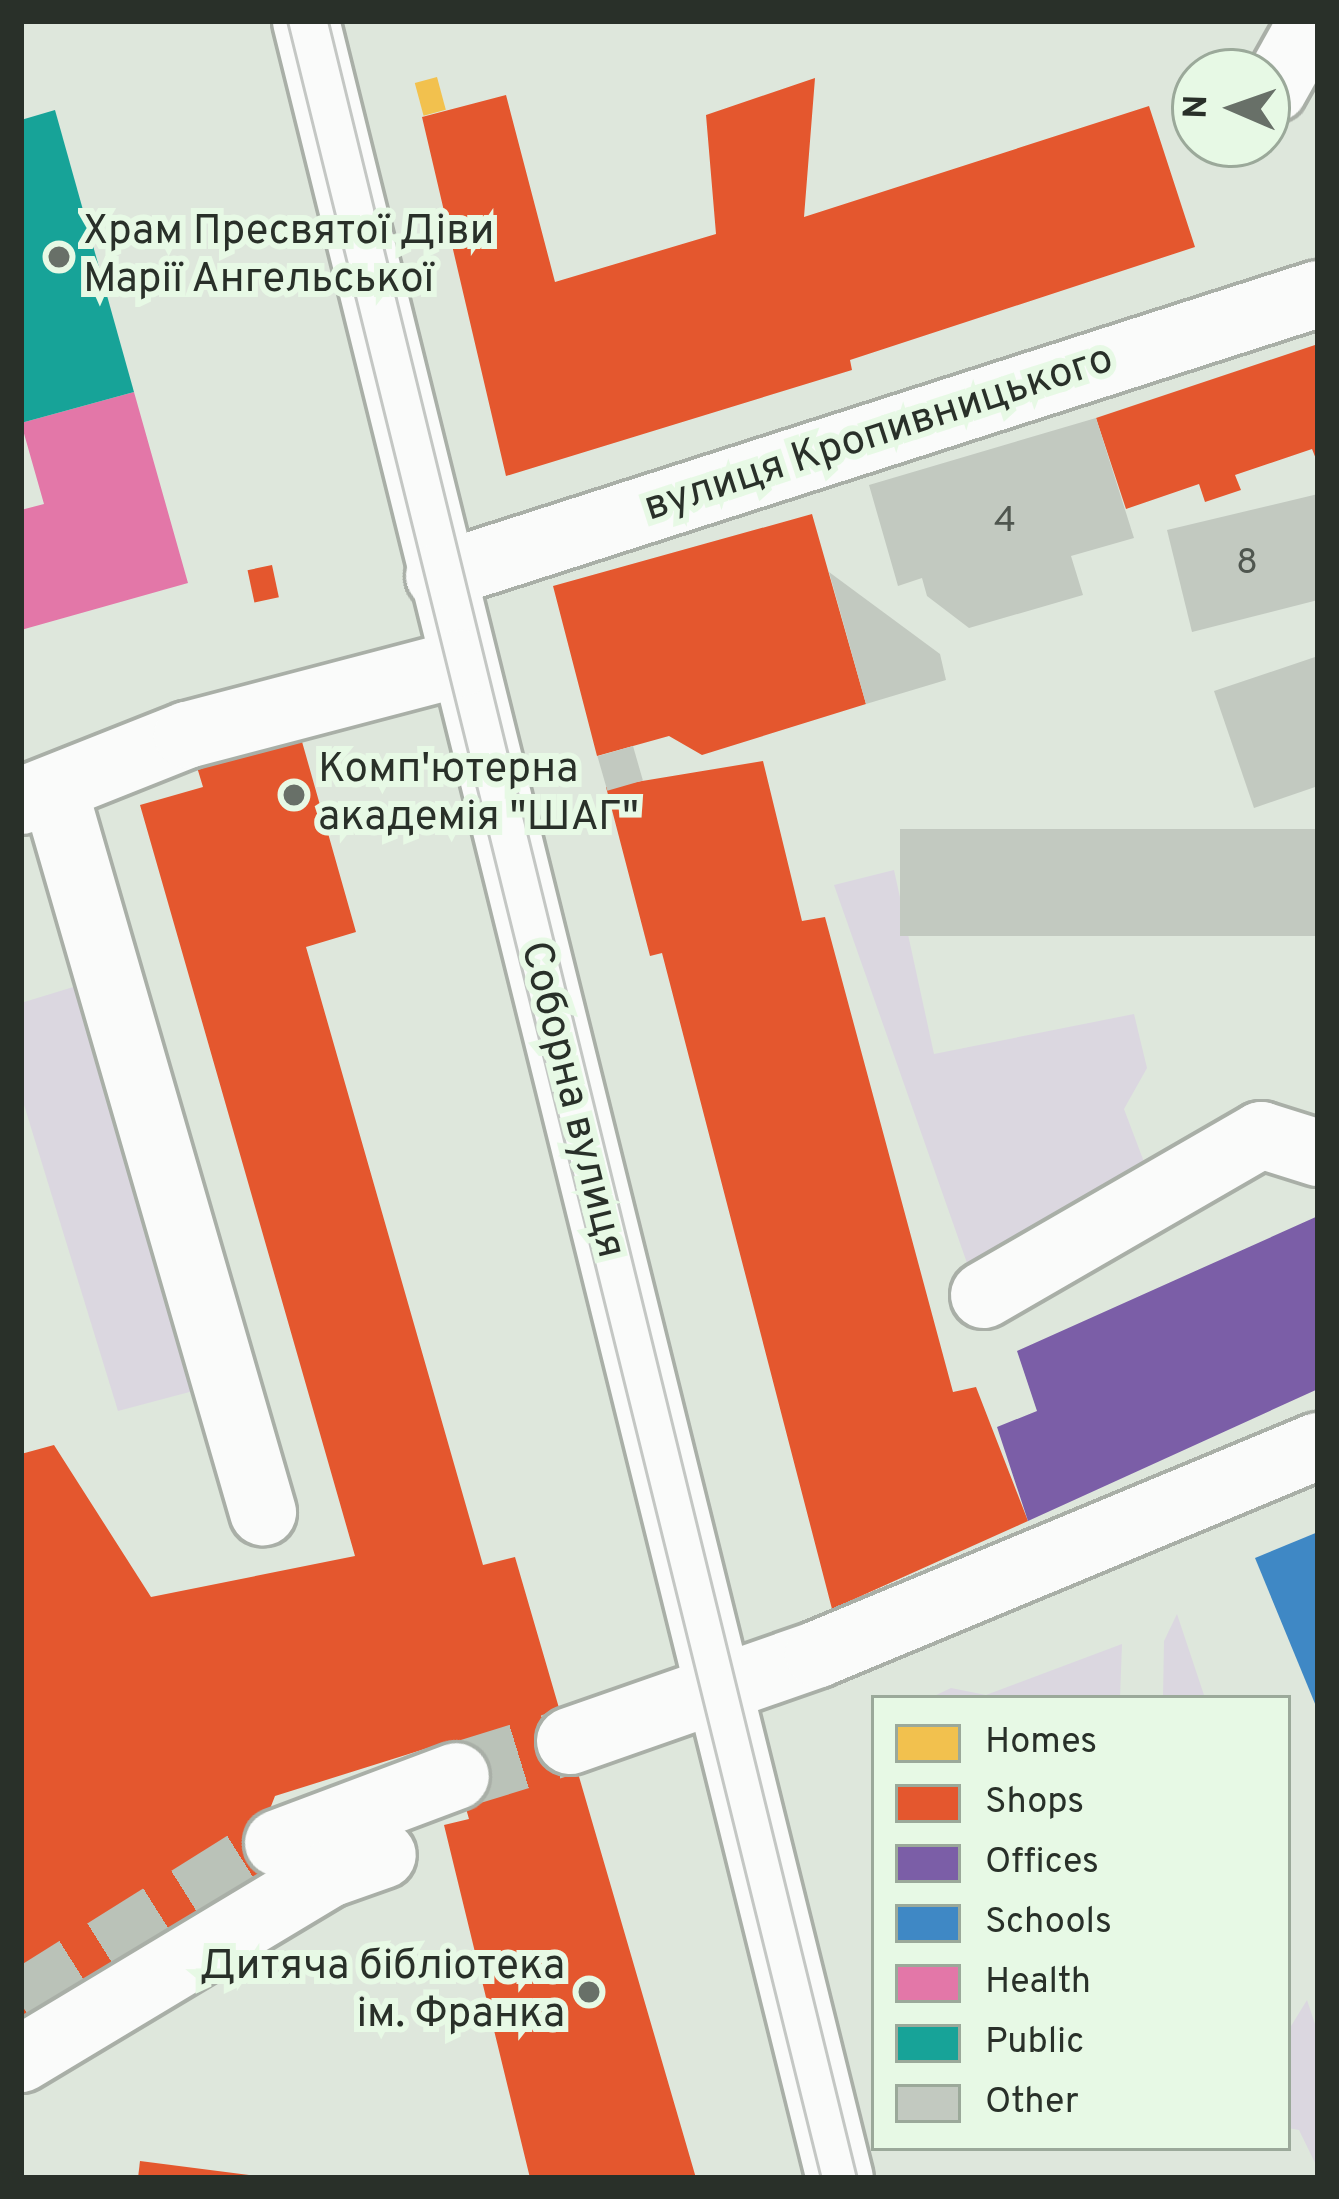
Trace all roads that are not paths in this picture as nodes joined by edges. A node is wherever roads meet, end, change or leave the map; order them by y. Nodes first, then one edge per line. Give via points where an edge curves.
1 (306, 21) edge
2 (1312, 21) edge
3 (1291, 59) edge
4 (1318, 294) edge
5 (439, 576) junction
6 (462, 664) junction
7 (38, 795) edge
8 (1318, 1154) edge
9 (984, 1294) dead end
10 (1318, 1446) edge
11 (263, 1513) dead end
12 (719, 1690) junction
13 (570, 1741) tunnel mouth
14 (456, 1776) tunnel mouth
15 (278, 1844) tunnel mouth
16 (383, 1855) dead end
17 (21, 2059) edge
18 (840, 2178) edge

1 - 5 street, Соборна вулиця
2 - 3 street
4 - 5 street, вулиця Кропивницького
5 - 6 street, Соборна вулиця
6 - 7 street via 188,735
6 - 12 street, Соборна вулиця
7 - 11 street
8 - 9 street via 1261,1135
10 - 12 street
12 - 13 street
12 - 18 street, Соборна вулиця
14 - 15 street
16 - 17 street via 329,1874

